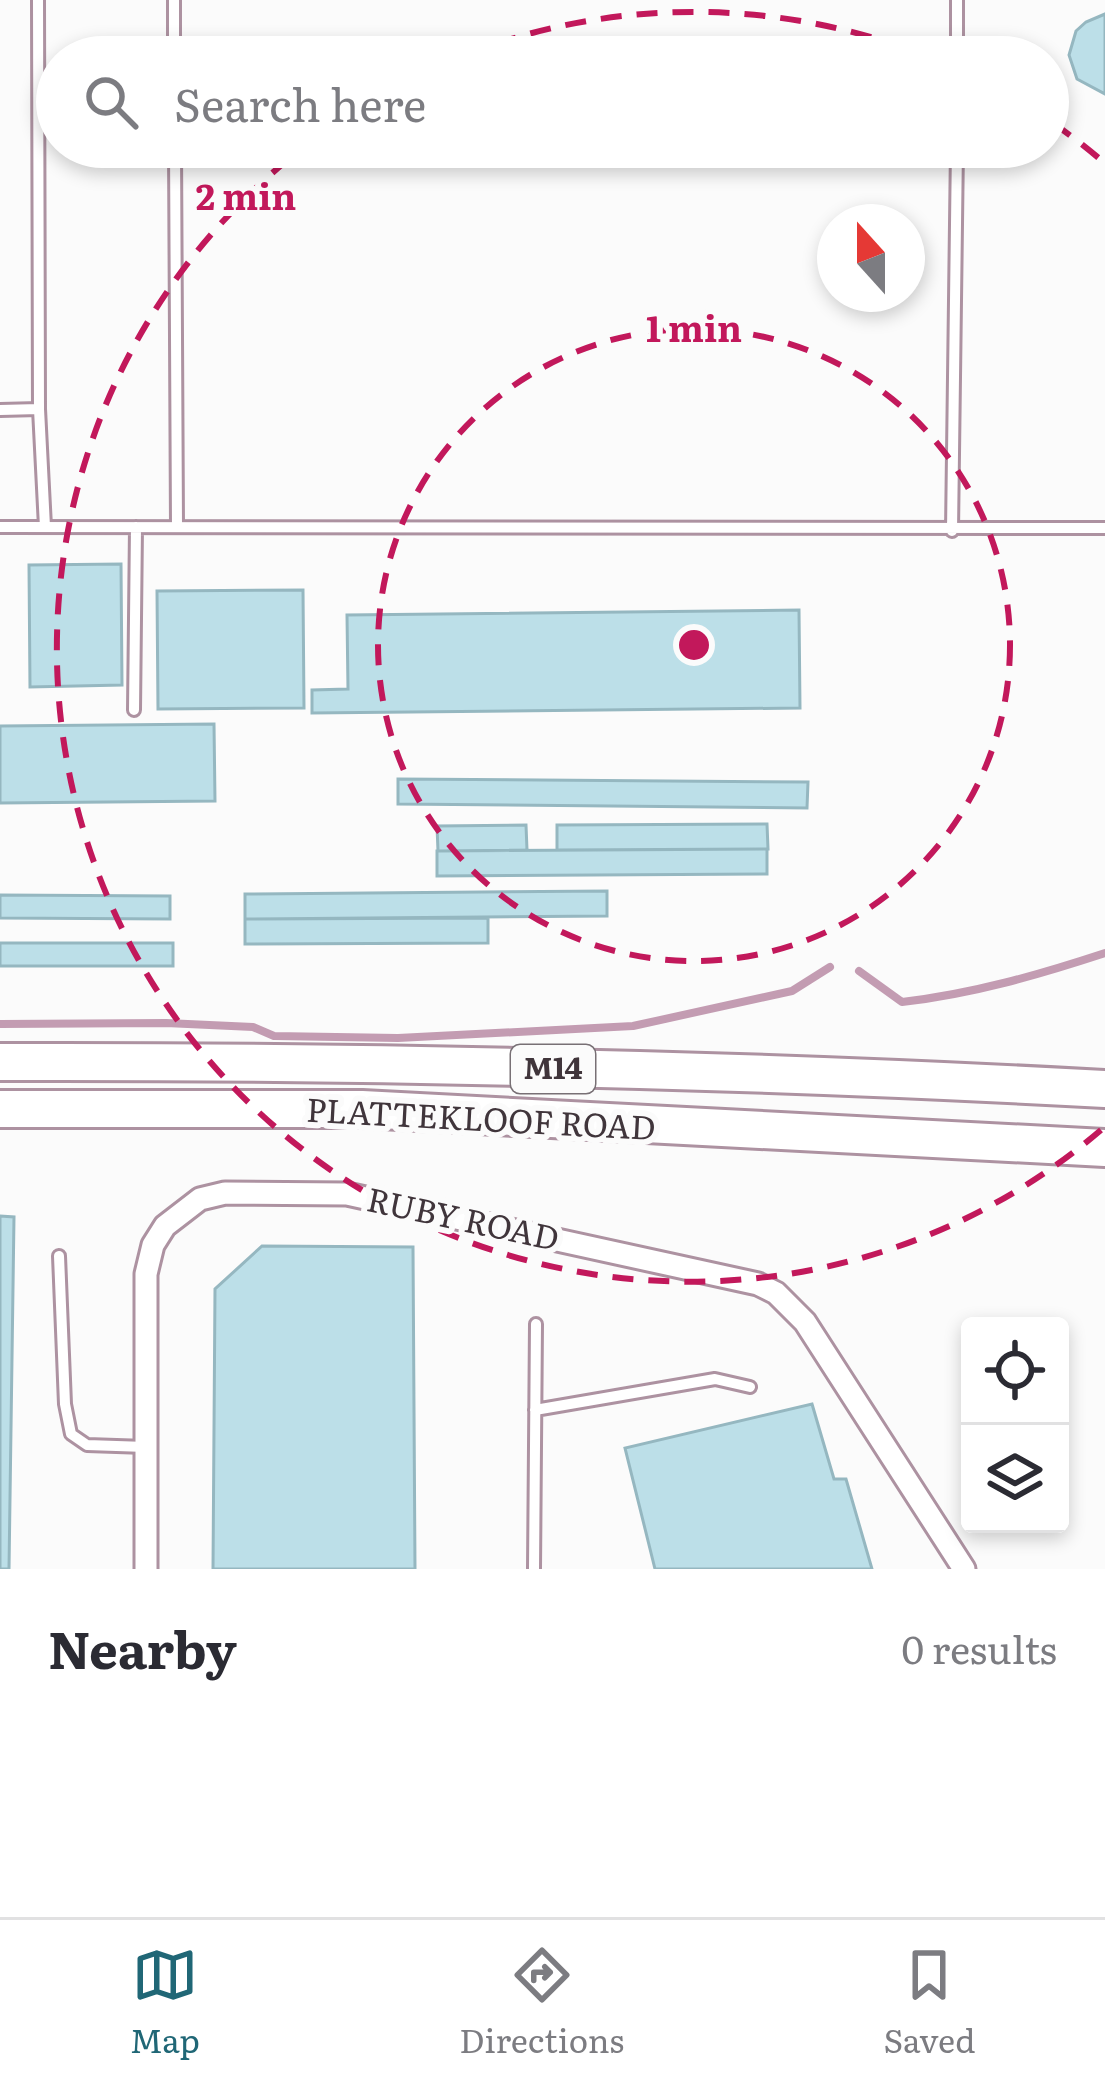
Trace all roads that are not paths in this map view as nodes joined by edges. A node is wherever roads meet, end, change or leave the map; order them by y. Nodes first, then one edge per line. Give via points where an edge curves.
1 (38, 0) edge
2 (174, 0) edge
3 (957, 0) edge
4 (38, 36) edge
5 (174, 36) edge
6 (957, 36) edge
7 (38, 168) edge
8 (175, 168) edge
9 (957, 168) edge
10 (0, 410) edge
11 (39, 410) junction
12 (0, 527) edge
13 (44, 527) junction
14 (136, 527) junction
15 (177, 527) junction
16 (1105, 528) edge
17 (952, 531) junction
18 (134, 710) dead end
19 (0, 1062) edge
20 (1105, 1088) edge
21 (0, 1109) edge
22 (1105, 1148) edge
23 (58, 1256) dead end
24 (536, 1324) dead end
25 (750, 1387) dead end
26 (536, 1410) junction
27 (146, 1447) junction
28 (146, 1569) edge
29 (534, 1569) edge
30 (964, 1569) edge

1 - 4 lane
2 - 5 lane
3 - 6 lane
7 - 11 lane
8 - 15 lane
9 - 17 lane
10 - 11 lane
11 - 13 lane
12 - 13 lane
13 - 14 lane
14 - 15 lane
14 - 18 lane
15 - 17 lane
16 - 17 lane
19 - 20 main road, PLATTEKLOOF ROAD / M14 via 252,1061
21 - 22 main road, PLATTEKLOOF ROAD / M14 via 362,1109
23 - 27 lane via 71,1434 87,1445
24 - 26 lane
25 - 26 lane via 715,1379
26 - 29 lane
27 - 28 street, RUBY ROAD
27 - 30 street, RUBY ROAD via 146,1274 165,1226 200,1199 225,1193 358,1195 776,1293 805,1322

